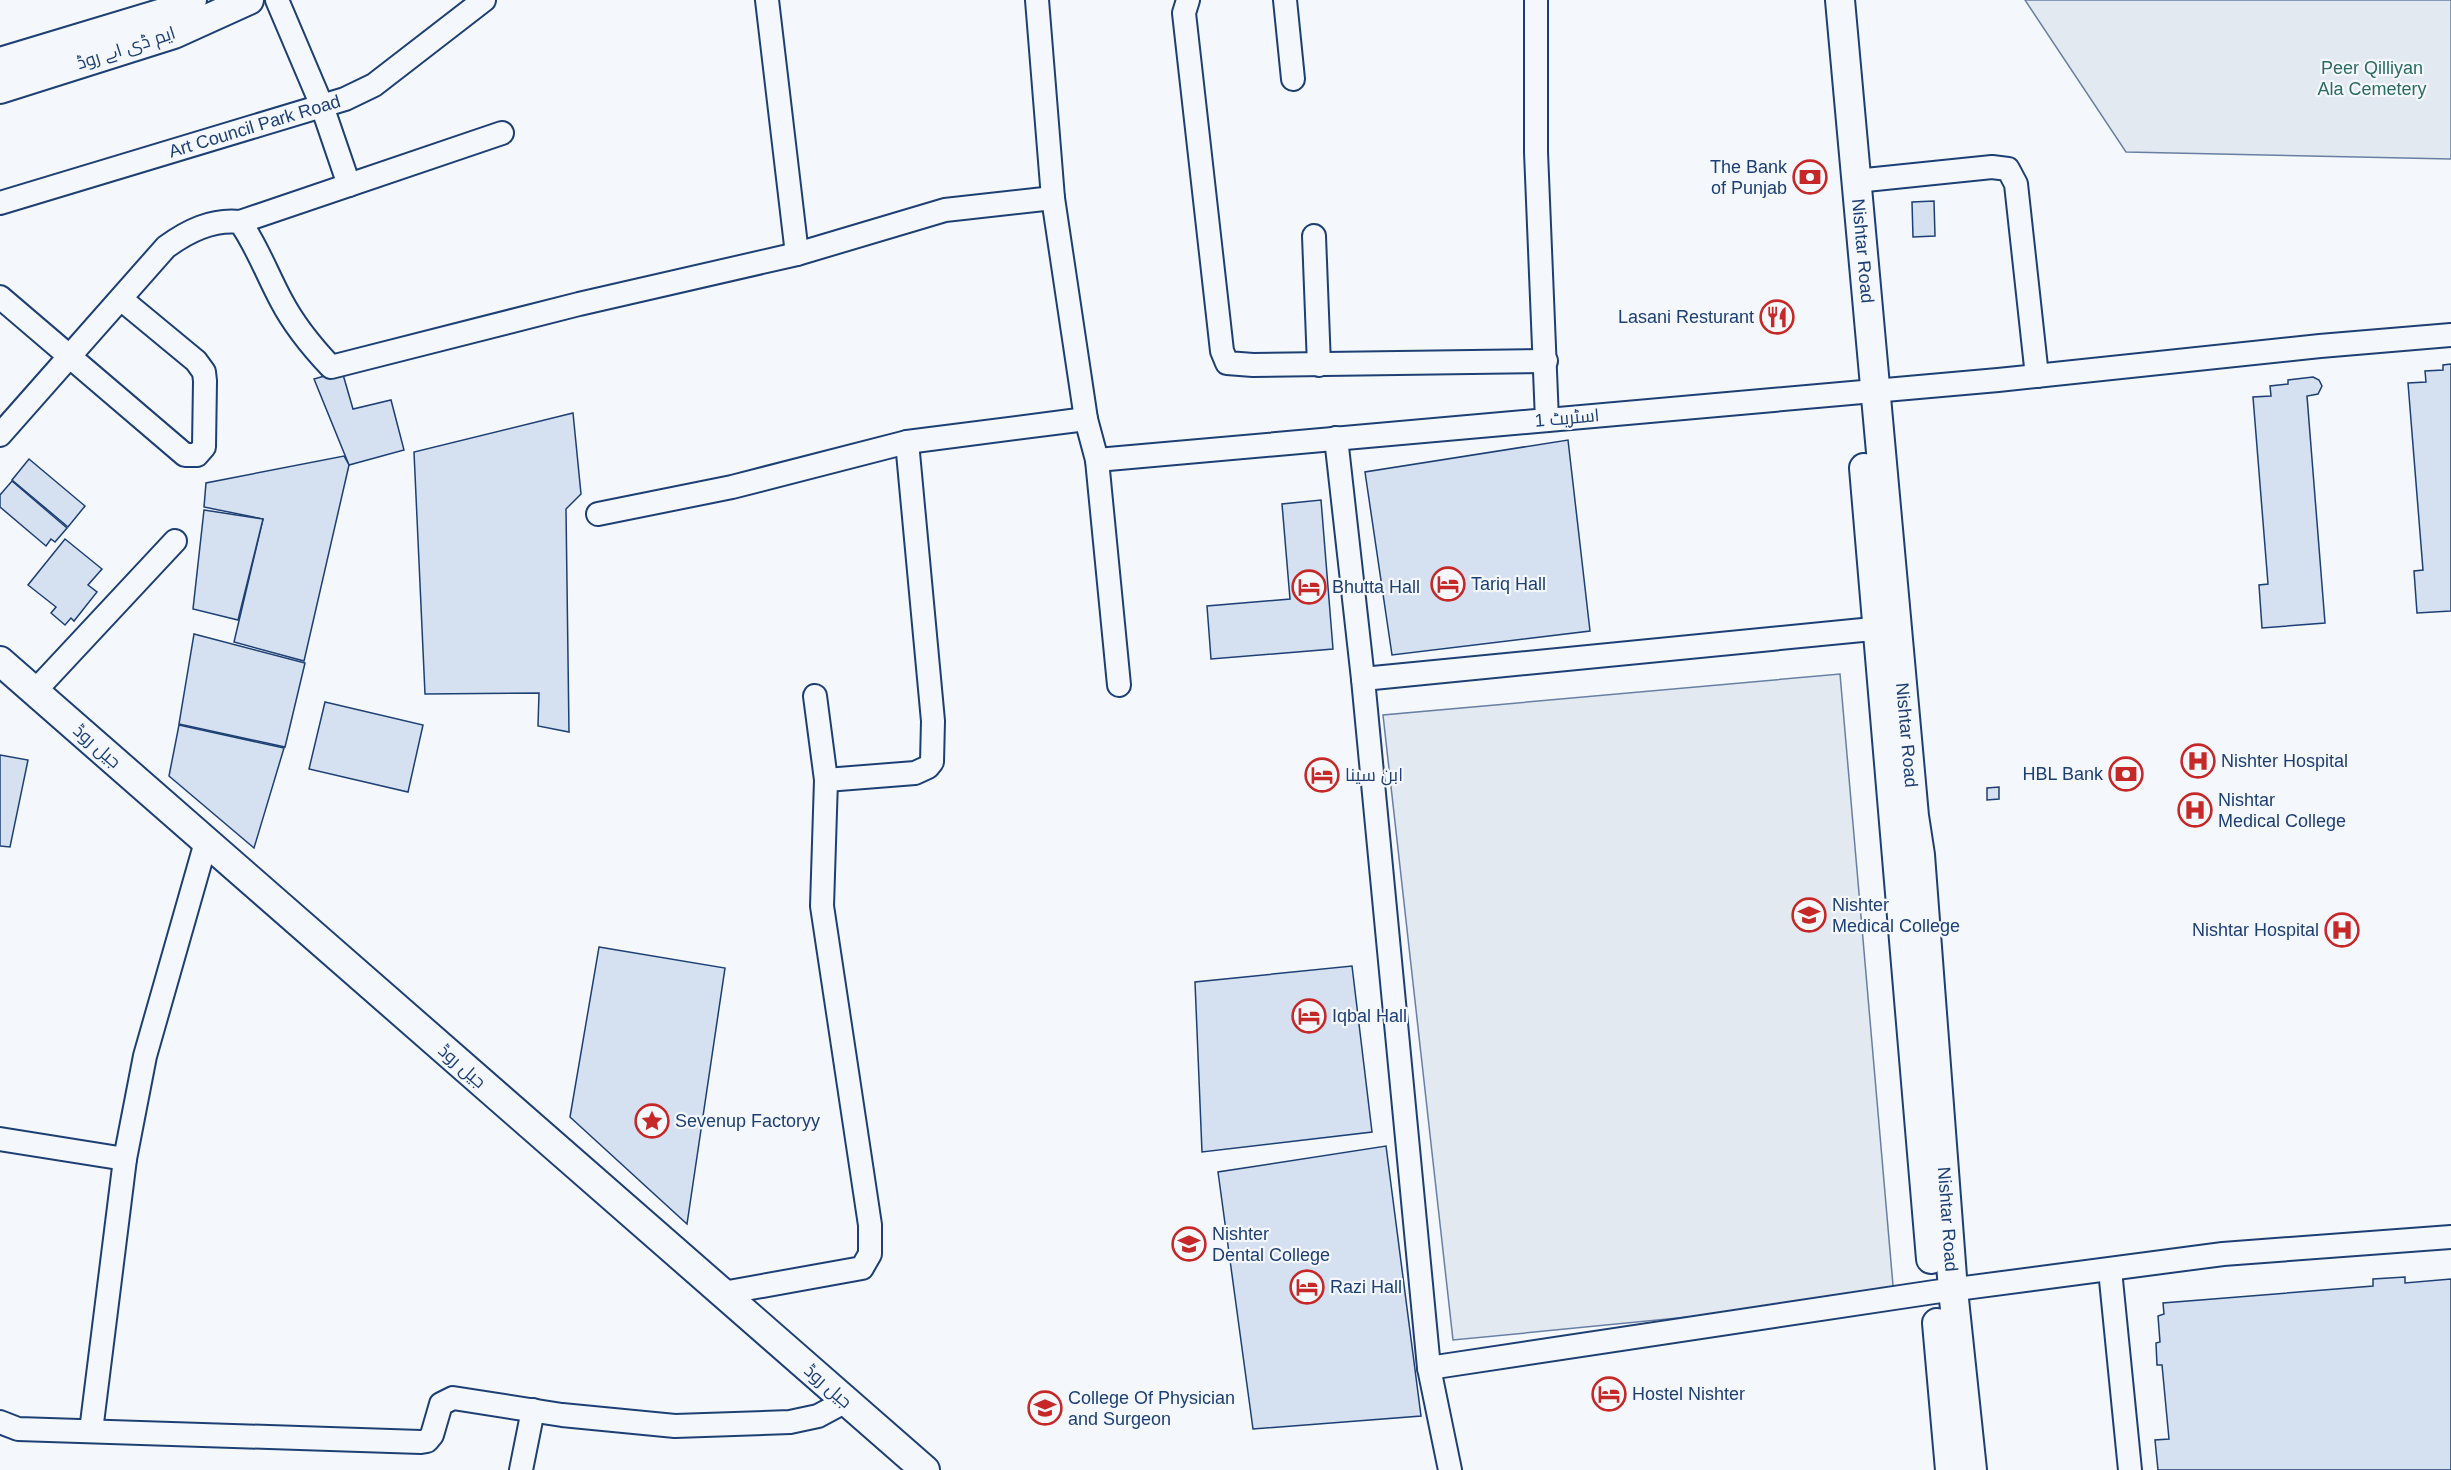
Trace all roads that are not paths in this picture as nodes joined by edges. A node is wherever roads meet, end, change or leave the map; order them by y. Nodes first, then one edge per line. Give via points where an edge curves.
1 (192, 0) edge
2 (249, 0) edge
3 (277, 0) edge
4 (484, 0) edge
5 (767, 0) edge
6 (1037, 0) edge
7 (1188, 0) edge
8 (1285, 0) edge
9 (1536, 0) edge
10 (1822, 0) edge
11 (1840, 0) edge
12 (164, 6) edge
13 (0, 62) edge
14 (1293, 79) dead end
15 (0, 89) edge
16 (322, 106) junction
17 (502, 133) dead end
18 (1856, 181) junction
19 (349, 185) junction
20 (1053, 198) junction
21 (0, 203) edge
22 (240, 222) junction
23 (1314, 237) dead end
24 (797, 254) junction
25 (0, 297) edge
26 (121, 299) junction
27 (2451, 335) edge
28 (70, 356) junction
29 (1546, 361) junction
30 (1319, 365) junction
31 (2037, 376) junction
32 (1867, 390) junction
33 (1086, 419) junction
34 (1546, 420) junction
35 (0, 435) edge
36 (1336, 438) junction
37 (907, 442) junction
38 (1097, 460) junction
39 (598, 514) dead end
40 (175, 541) dead end
41 (1886, 627) junction
42 (0, 661) edge
43 (1363, 679) junction
44 (1119, 685) dead end
45 (35, 691) junction
46 (815, 696) dead end
47 (825, 780) junction
48 (206, 842) junction
49 (0, 1139) edge
50 (125, 1160) junction
51 (2451, 1237) edge
52 (2110, 1270) junction
53 (1943, 1291) junction
54 (723, 1293) junction
55 (1429, 1368) junction
56 (846, 1401) junction
57 (533, 1410) junction
58 (0, 1422) edge
59 (91, 1431) junction
60 (521, 1470) edge
61 (925, 1470) edge
62 (1450, 1470) edge
63 (1950, 1470) edge
64 (1971, 1470) edge
65 (2130, 1470) edge

1 - 12 main road, ایم ڈی اے روڈ
2 - 15 main road, ایم ڈی اے روڈ via 174,34
3 - 16 street
4 - 16 street, Art Council Park Road via 374,85
5 - 24 street
6 - 20 street
7 - 30 street via 1184,14 1224,359 1232,365
8 - 14 street
9 - 29 street via 1536,152
10 - 32 main road, Nishtar Road
11 - 18 main road, Nishtar Road
12 - 13 main road, ایم ڈی اے روڈ
16 - 19 street
16 - 21 street, Art Council Park Road
17 - 19 street
18 - 31 street via 1992,167 2008,170 2016,184
18 - 32 main road, Nishtar Road
19 - 22 street
20 - 24 street via 945,210
20 - 33 street
22 - 24 street via 282,303 309,344 331,367
22 - 26 street via 223,220 185,233 166,247
23 - 30 street
25 - 28 street
26 - 28 street
26 - 28 street via 204,372 204,447 197,454 185,455
27 - 31 street, اسٹریٹ 1
28 - 35 street
29 - 30 street
29 - 34 street
31 - 32 street, اسٹریٹ 1
32 - 34 street, اسٹریٹ 1
32 - 41 main road, Nishtar Road
33 - 37 street
33 - 38 street
34 - 36 street, اسٹریٹ 1
36 - 38 street, اسٹریٹ 1
36 - 43 street
37 - 39 street via 732,487
37 - 47 street via 933,721 932,762 915,773
38 - 44 street
40 - 45 street
41 - 43 street
41 - 53 main road, Nishtar Road
42 - 45 main road, جیل روڈ
43 - 55 street
45 - 48 main road, جیل روڈ
46 - 47 street
47 - 54 street via 822,906 870,1225 870,1254 862,1268
48 - 50 street via 145,1056
48 - 54 main road, جیل روڈ
49 - 50 street
50 - 59 street
51 - 52 street via 2223,1254
52 - 53 street
52 - 65 street
53 - 55 street
53 - 63 main road, Nishtar Road
53 - 64 main road, Nishtar Road
54 - 56 main road, جیل روڈ
55 - 62 street
56 - 57 street via 818,1416 743,1426 675,1426
56 - 61 main road, جیل روڈ
57 - 59 street via 446,1399 432,1435 421,1442
57 - 60 street
58 - 59 street via 18,1429

